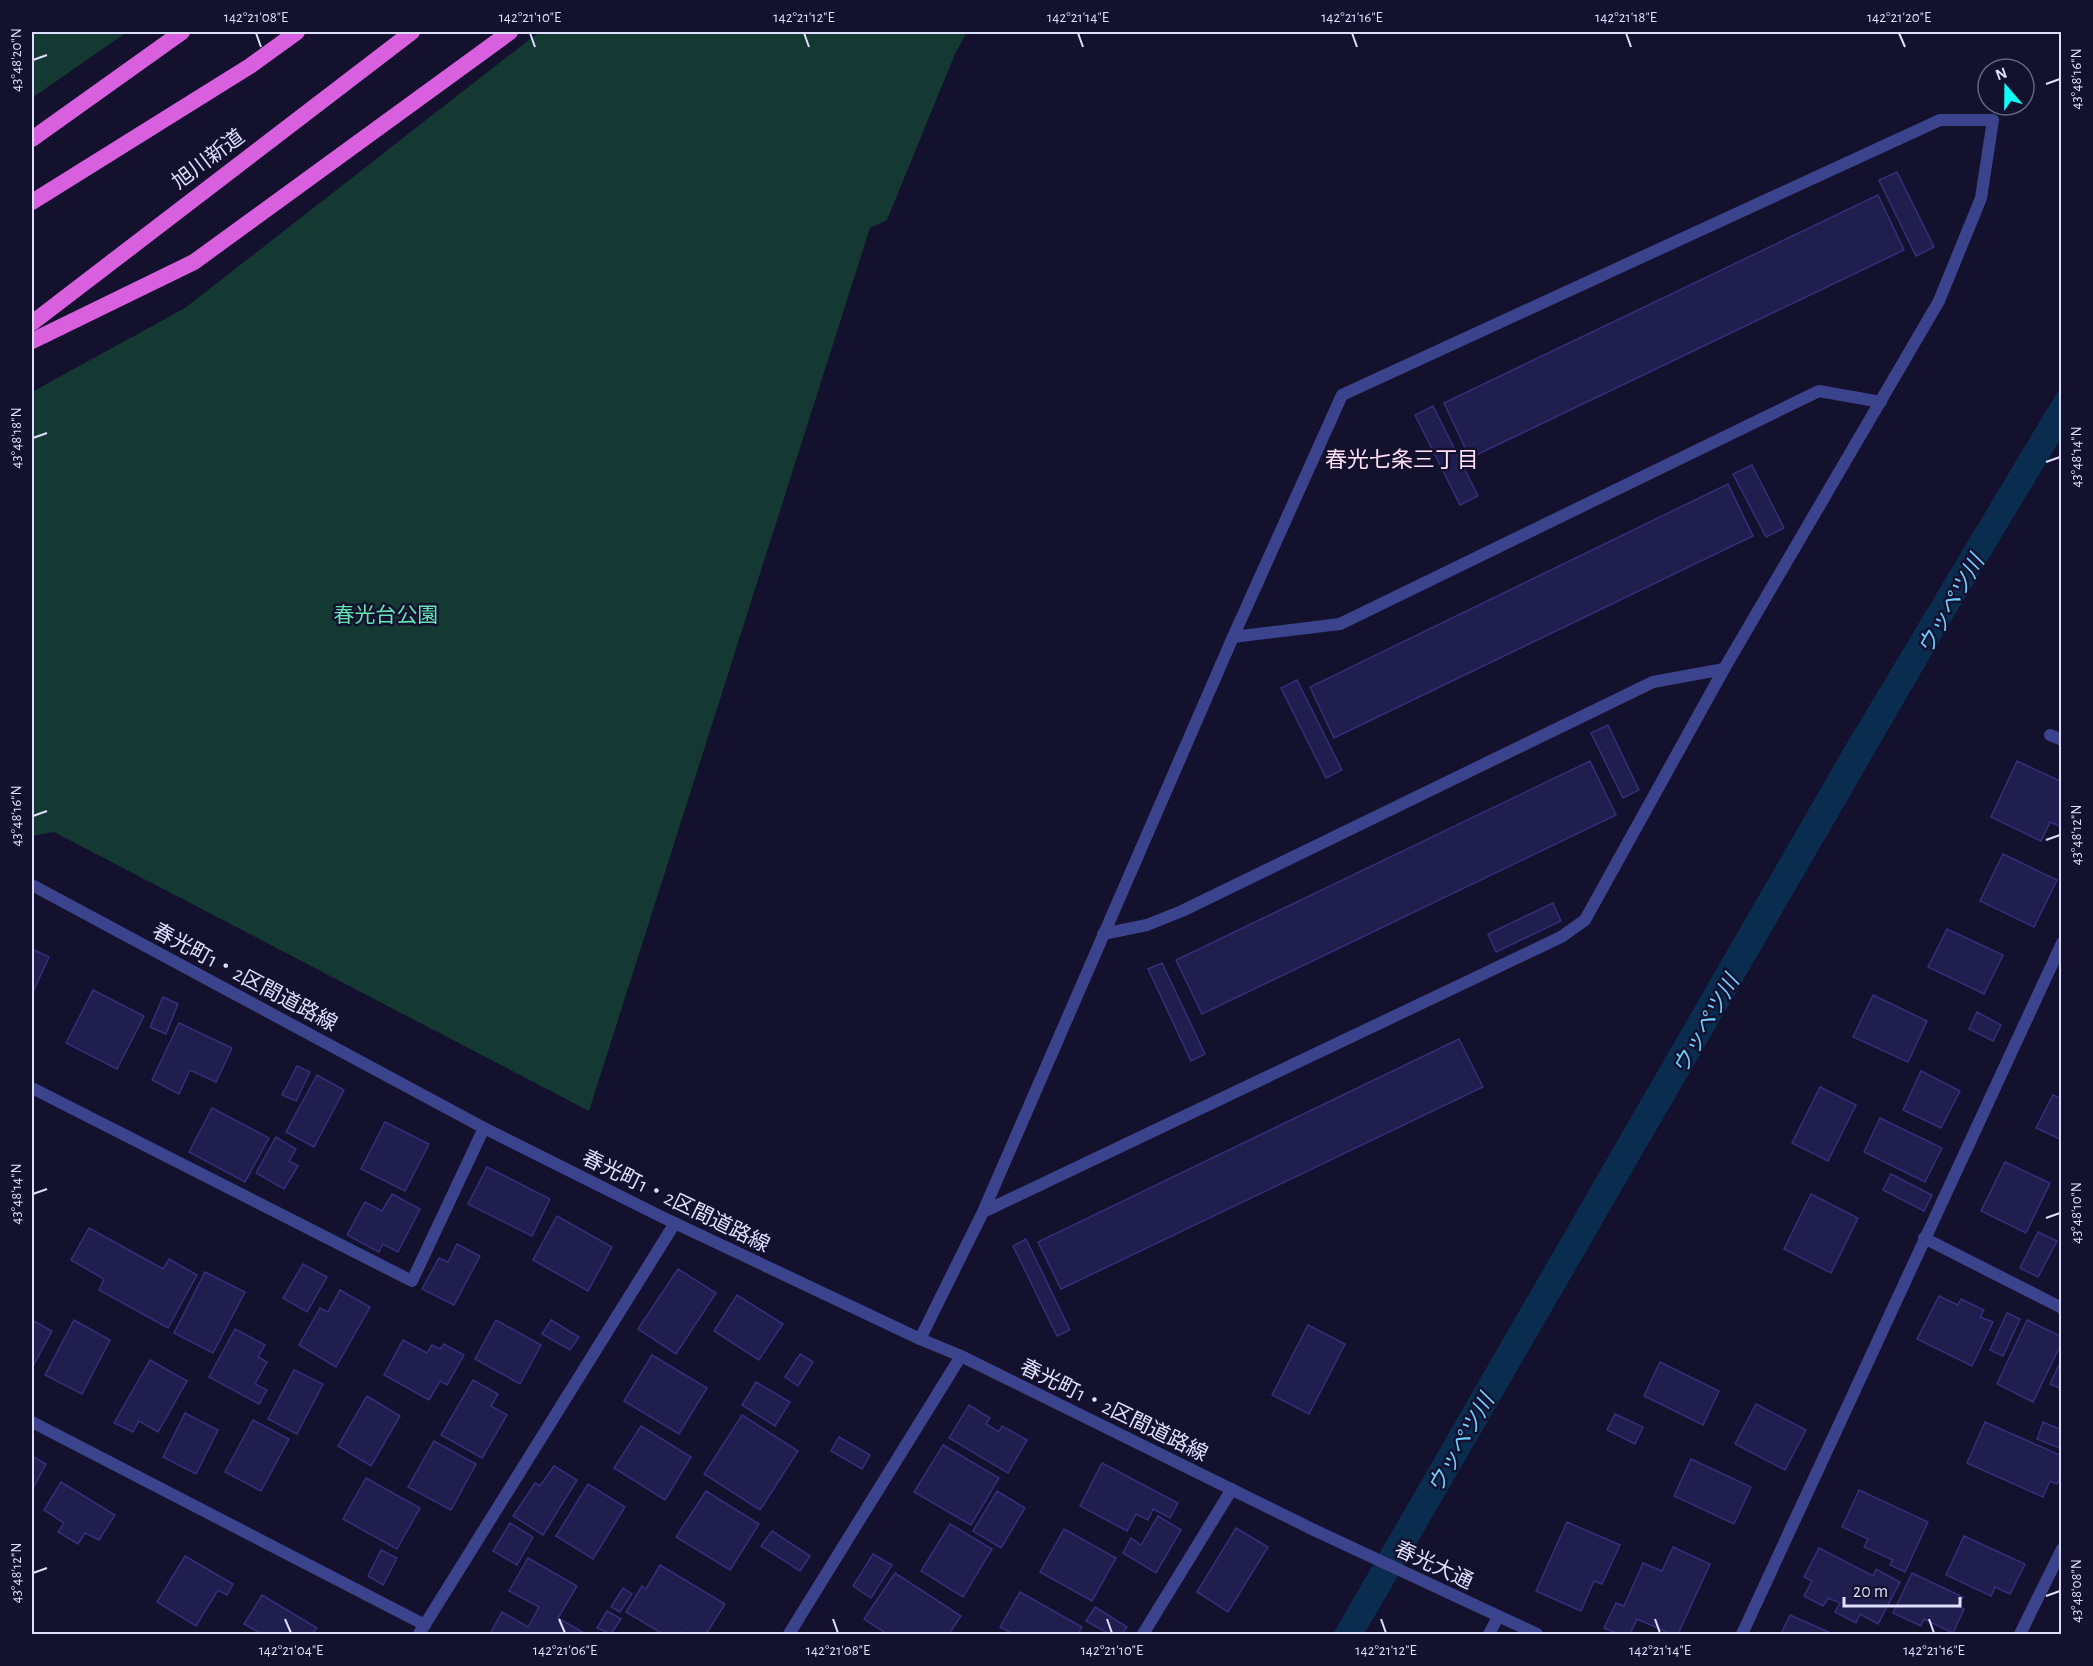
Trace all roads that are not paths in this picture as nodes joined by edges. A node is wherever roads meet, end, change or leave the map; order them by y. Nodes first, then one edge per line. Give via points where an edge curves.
1 (182, 32) edge
2 (297, 32) edge
3 (412, 32) edge
4 (510, 32) edge
5 (32, 139) edge
6 (32, 202) edge
7 (32, 323) edge
8 (32, 341) edge
9 (1881, 402) junction
10 (1233, 637) junction
11 (1724, 669) junction
12 (32, 885) edge
13 (1103, 934) junction
14 (2061, 943) edge
15 (32, 1088) edge
16 (484, 1128) junction
17 (983, 1212) junction
18 (675, 1223) junction
19 (1924, 1238) junction
20 (2061, 1308) edge
21 (920, 1339) junction
22 (961, 1356) junction
23 (32, 1422) edge
24 (1232, 1489) junction
25 (1314, 1530) joint
26 (2061, 1549) edge
27 (1498, 1617) junction
28 (422, 1630) edge
29 (789, 1635) edge
30 (1143, 1635) edge
31 (1489, 1635) edge
32 (1538, 1635) edge
33 (1742, 1635) edge
34 (2020, 1635) edge

1 - 5 highway
2 - 6 highway via 250,66
3 - 7 highway, 旭川新道
4 - 8 highway via 194,262
9 - 10 street via 1819,391 1340,624
9 - 10 street via 1939,301 1981,198 1993,120 1940,120 1342,395
9 - 11 street
10 - 13 street
11 - 13 street via 1653,682 1182,911 1147,925
11 - 17 street via 1585,920 1561,937
12 - 16 street, 春光町1・2区間道路線
13 - 17 street
14 - 19 street
15 - 16 street via 412,1281
16 - 18 street, 春光町1・2区間道路線
17 - 21 street
18 - 21 street, 春光町1・2区間道路線
18 - 28 street
19 - 20 street
19 - 33 street
21 - 22 street, 春光町1・2区間道路線
22 - 24 street, 春光町1・2区間道路線
22 - 29 street
23 - 28 street
24 - 25 street, 春光町1・2区間道路線
24 - 30 street
25 - 27 street, 春光大通
26 - 34 street
27 - 31 street
27 - 32 street, 春光大通

